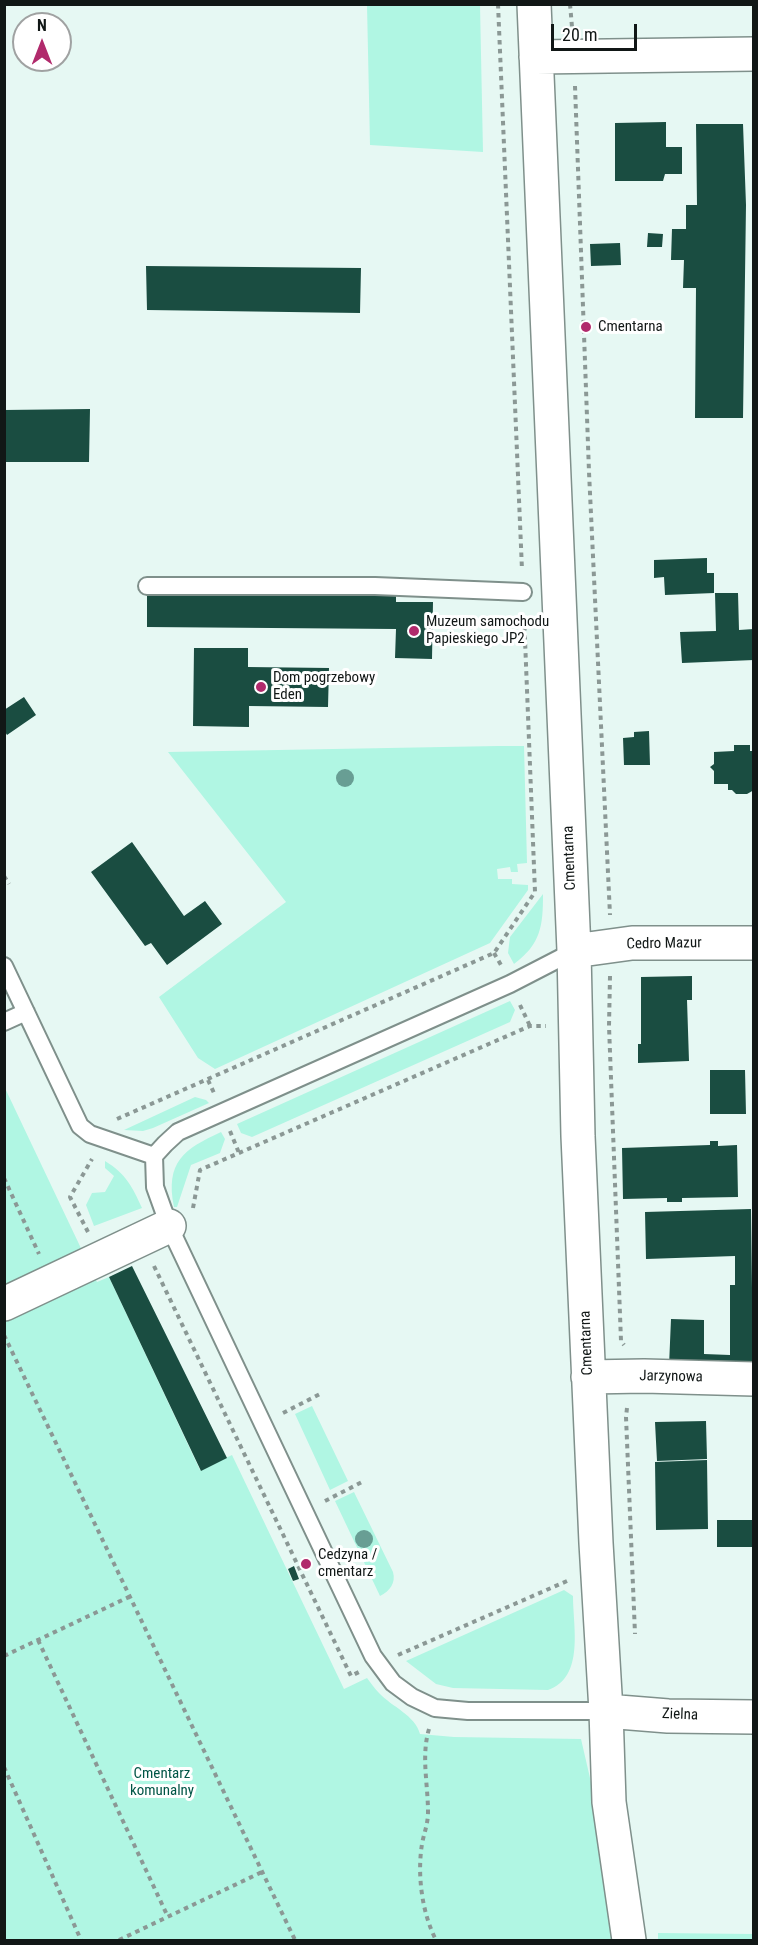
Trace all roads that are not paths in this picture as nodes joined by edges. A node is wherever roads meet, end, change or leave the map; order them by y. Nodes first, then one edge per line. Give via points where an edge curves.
1 (534, 4) edge
2 (753, 54) edge
3 (536, 57) junction
4 (147, 586) dead end
5 (523, 592) road end
6 (753, 943) edge
7 (574, 951) junction
8 (4, 966) edge
9 (26, 1012) junction
10 (4, 1022) edge
11 (154, 1156) junction
12 (167, 1227) junction
13 (4, 1304) edge
14 (588, 1377) junction
15 (753, 1379) edge
16 (606, 1711) junction
17 (753, 1716) edge
18 (629, 1941) edge

1 - 3 street, Cmentarna
2 - 3 street
3 - 7 street, Cmentarna
4 - 5 lane via 375,586
6 - 7 street, Cedro Mazur via 632,943
7 - 11 lane via 510,984 178,1132
7 - 14 street, Cmentarna
8 - 9 lane
9 - 10 lane
9 - 11 lane via 80,1126 90,1134
11 - 12 lane via 155,1187
12 - 13 street
12 - 16 lane via 373,1656 393,1683 435,1708
14 - 15 street, Jarzynowa
14 - 16 street, Cmentarna
16 - 17 street, Zielna
16 - 18 street, Cmentarna via 609,1802

